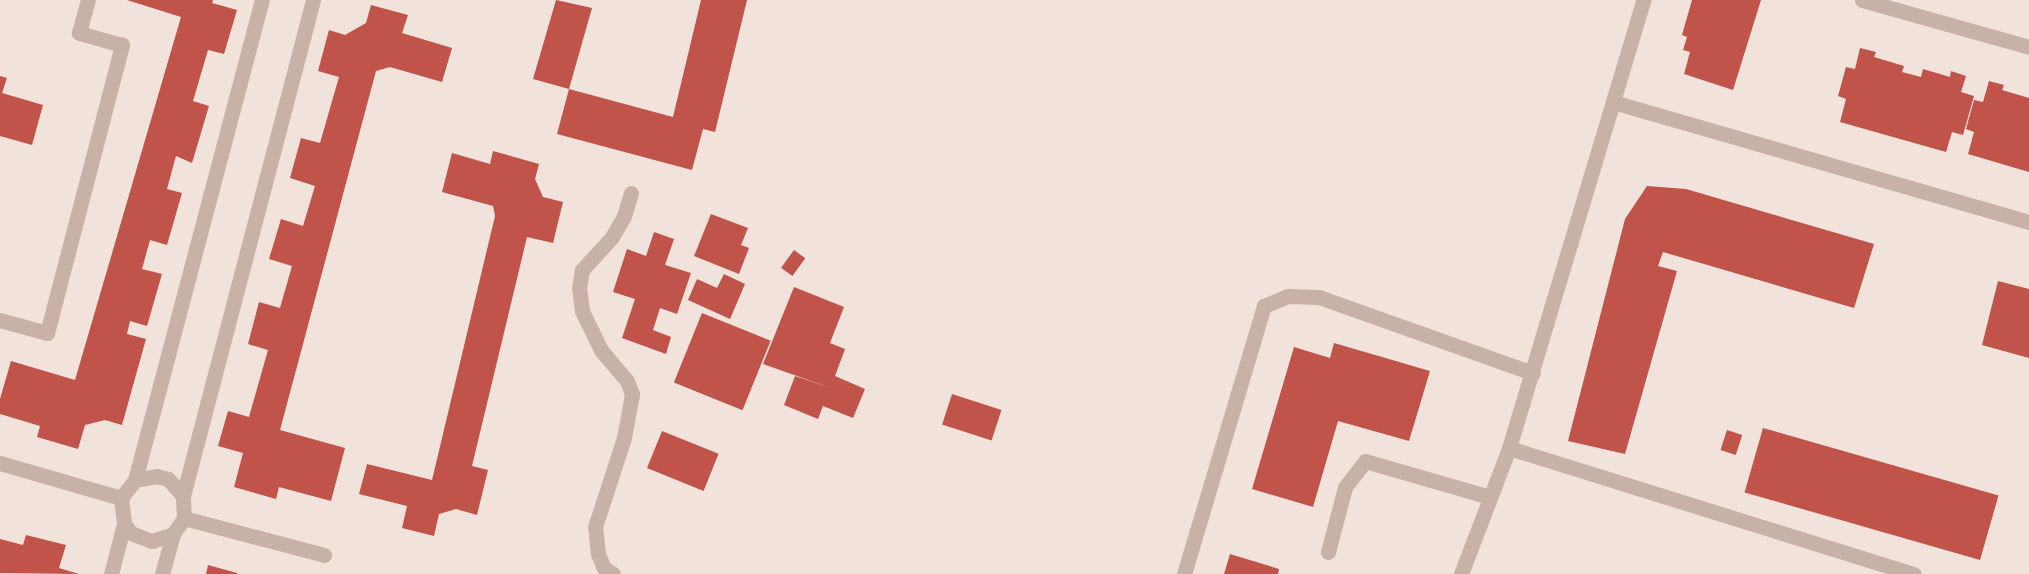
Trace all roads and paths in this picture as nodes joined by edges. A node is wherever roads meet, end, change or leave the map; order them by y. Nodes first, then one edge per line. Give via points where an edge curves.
1 (87, 0) edge
2 (262, 0) edge
3 (313, 0) edge
4 (1644, 0) edge
5 (1862, 0) edge
6 (2029, 47) edge
7 (1613, 102) junction
8 (631, 193) dead end
9 (2029, 222) edge
10 (0, 321) edge
11 (1533, 373) junction
12 (1509, 448) junction
13 (0, 463) edge
14 (135, 480) junction
15 (183, 496) junction
16 (1490, 497) junction
17 (122, 498) junction
18 (184, 518) junction
19 (124, 524) junction
20 (174, 534) junction
21 (1328, 552) dead end
22 (324, 555) dead end
23 (606, 572) edge
24 (111, 574) edge
25 (162, 574) edge
26 (1184, 574) edge
27 (1461, 574) edge
28 (1914, 574) edge

1 - 10 street via 79,33 122,45 47,333
2 - 14 street
3 - 15 street
4 - 7 street
5 - 6 street
7 - 9 street
7 - 11 street
8 - 23 street via 612,237 582,270 579,288 582,311 601,350 627,381 632,394 627,428 595,528
11 - 12 street
11 - 26 street via 1319,297 1287,296 1264,306
12 - 16 street
12 - 28 street
13 - 17 street
14 - 15 street via 157,476 168,479
14 - 17 street
15 - 18 street
16 - 21 street via 1365,462 1345,487
16 - 27 street
17 - 19 street
18 - 20 street
18 - 22 street
19 - 20 street via 141,539 163,540
19 - 24 street
20 - 25 street

